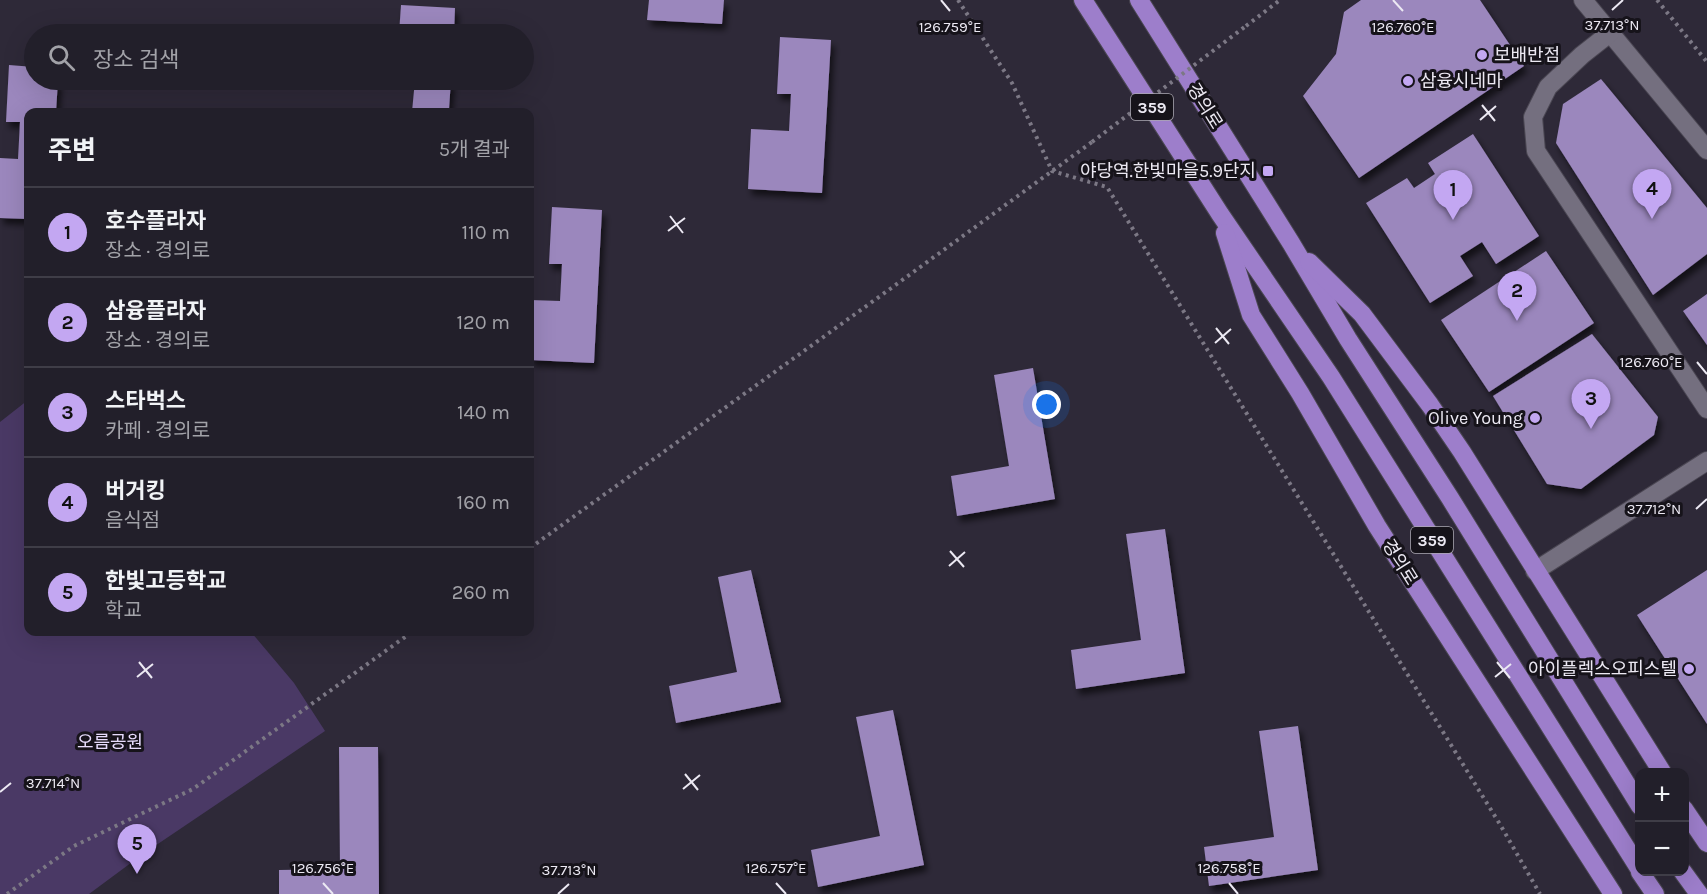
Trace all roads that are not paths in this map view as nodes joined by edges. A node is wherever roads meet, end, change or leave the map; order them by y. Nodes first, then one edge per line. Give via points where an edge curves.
1 (1083, 0) edge
2 (1139, 0) edge
3 (1582, 0) edge
4 (1610, 33) junction
5 (1707, 150) edge
6 (1220, 214) junction
7 (1291, 243) junction
8 (1707, 409) edge
9 (1707, 461) edge
10 (1535, 571) junction
11 (1659, 768) edge
12 (1635, 798) edge
13 (1689, 816) edge
14 (1707, 843) edge
15 (1635, 863) edge
16 (1643, 876) edge
17 (1686, 876) edge
18 (1613, 894) edge
19 (1654, 894) edge
20 (1699, 894) edge

1 - 6 main road, 경의로 / 359
2 - 7 main road, 경의로 / 359
3 - 4 street
4 - 5 street
4 - 8 street via 1548,87 1533,117 1536,151
6 - 15 main road, 경의로 / 359 via 1331,377
6 - 18 main road, 경의로 via 1251,315 1377,526
7 - 10 main road, 경의로 via 1362,315 1430,405
7 - 12 main road, 경의로 / 359
9 - 10 street
10 - 11 main road, 경의로
13 - 14 main road
16 - 19 main road, 경의로 / 359
17 - 20 main road

